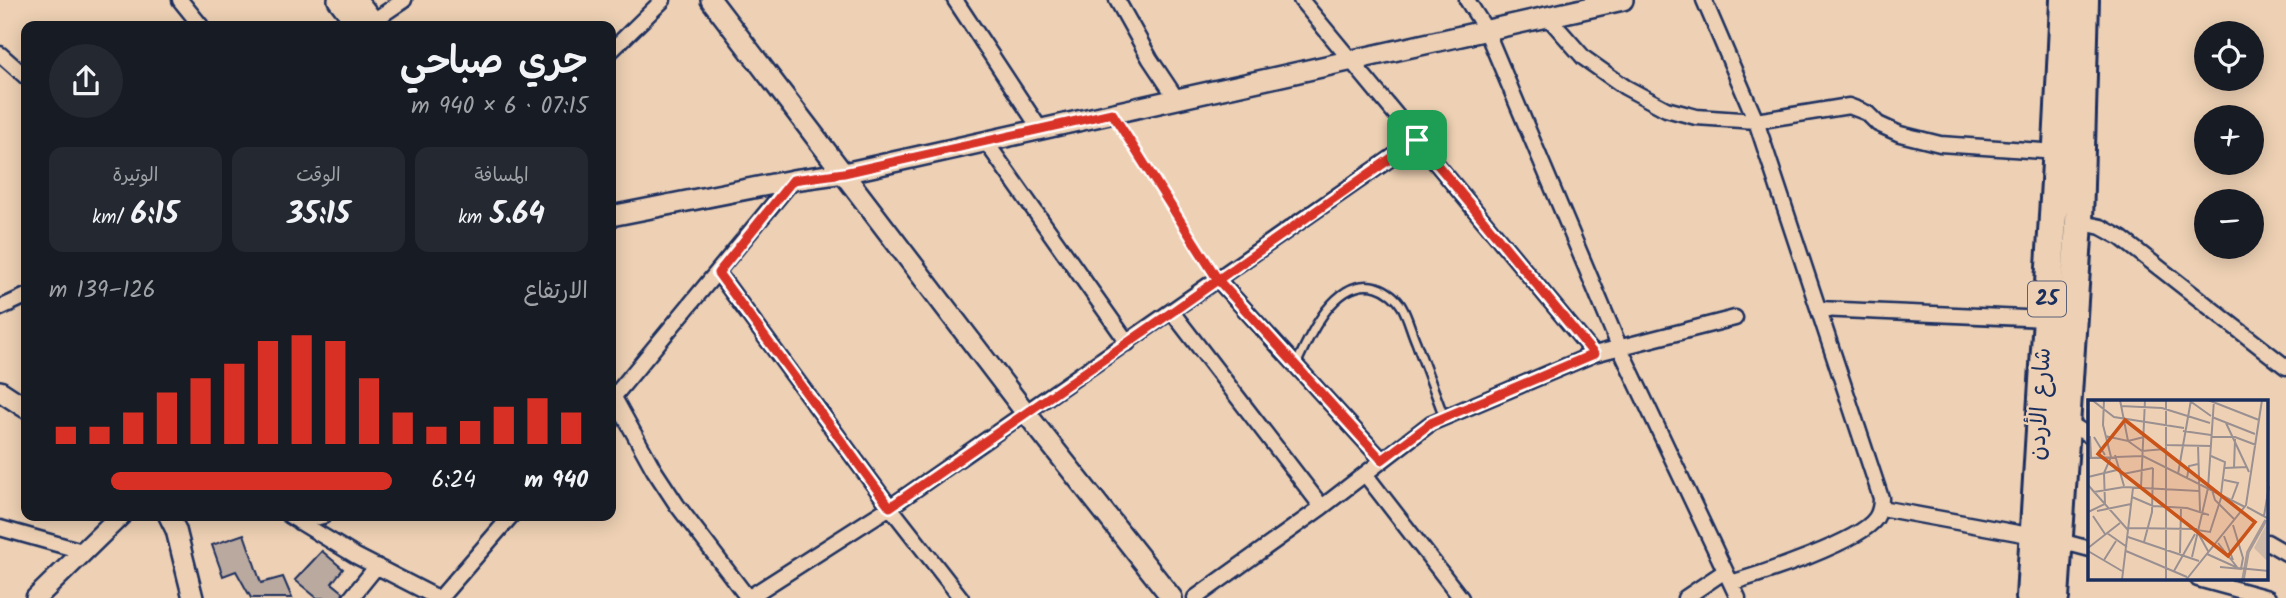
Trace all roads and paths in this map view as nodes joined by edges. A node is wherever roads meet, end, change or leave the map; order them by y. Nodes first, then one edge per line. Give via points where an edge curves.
1 (180, 0) edge
2 (338, 0) edge
3 (356, 0) edge
4 (404, 0) edge
5 (663, 0) edge
6 (711, 0) edge
7 (955, 0) edge
8 (1117, 0) edge
9 (1301, 0) edge
10 (1467, 0) edge
11 (1623, 0) edge
12 (1704, 0) edge
13 (2064, 0) edge
14 (2085, 0) edge
15 (1547, 16) junction
16 (197, 21) edge
17 (360, 21) edge
18 (362, 21) edge
19 (368, 21) edge
20 (1486, 30) junction
21 (616, 46) edge
22 (0, 54) edge
23 (1351, 59) junction
24 (21, 73) edge
25 (1176, 98) junction
26 (1112, 113) junction
27 (1756, 121) junction
28 (1040, 129) junction
29 (1417, 140) junction
30 (986, 142) junction
31 (2058, 152) junction
32 (844, 173) junction
33 (793, 180) junction
34 (616, 215) edge
35 (2079, 222) junction
36 (718, 273) junction
37 (1218, 280) junction
38 (21, 298) edge
39 (0, 308) edge
40 (1819, 309) junction
41 (1172, 312) junction
42 (1735, 317) dead end
43 (2045, 320) junction
44 (1128, 342) junction
45 (1619, 346) junction
46 (1594, 354) junction
47 (1296, 366) junction
48 (2286, 367) edge
49 (2043, 388) junction
50 (2070, 390) junction
51 (0, 391) edge
52 (616, 391) edge
53 (616, 403) edge
54 (21, 405) edge
55 (1026, 412) junction
56 (1444, 417) junction
57 (2067, 422) junction
58 (2088, 435) edge
59 (1382, 460) junction
60 (1365, 474) junction
61 (890, 507) junction
62 (1322, 507) junction
63 (1881, 508) junction
64 (115, 521) edge
65 (172, 521) edge
66 (298, 521) edge
67 (507, 521) edge
68 (0, 528) edge
69 (2034, 536) junction
70 (2060, 541) junction
71 (2268, 543) edge
72 (2088, 548) edge
73 (82, 551) junction
74 (2286, 553) edge
75 (377, 566) junction
76 (2202, 580) edge
77 (1735, 589) edge
78 (36, 598) edge
79 (193, 598) edge
80 (351, 598) edge
81 (439, 598) edge
82 (748, 598) edge
83 (961, 598) edge
84 (1172, 598) edge
85 (1195, 598) edge
86 (1461, 598) edge
87 (1685, 598) edge
88 (2030, 598) edge
89 (2055, 598) edge
90 (2269, 598) edge

1 - 16 street
2 - 17 street
3 - 18 street
4 - 19 street
5 - 21 street
6 - 32 street
7 - 28 street
8 - 25 street
9 - 23 street
10 - 20 street
11 - 15 street
12 - 27 street
13 - 31 highway, شارع الأردن / 25
14 - 35 highway, شارع الأردن / 25
15 - 20 street
15 - 27 street via 1584,58 1666,109 1696,117
20 - 23 street
20 - 45 street
22 - 24 street
23 - 25 street
23 - 29 street
25 - 26 street
26 - 28 street
26 - 37 path
27 - 31 street via 1849,106 1900,134 1940,144
27 - 40 street
28 - 30 street
29 - 37 street
29 - 46 street
30 - 32 street
30 - 44 street
31 - 43 highway, شارع الأردن / 25
32 - 33 street
32 - 55 street
33 - 34 street
33 - 36 street
35 - 48 street via 2121,238
35 - 50 highway, شارع الأردن / 25
36 - 52 street
36 - 61 street
37 - 41 street
37 - 47 street
38 - 39 street
40 - 43 street
40 - 63 street
41 - 44 street
41 - 62 street
42 - 45 street
43 - 49 highway, شارع الأردن / 25
44 - 55 street
45 - 46 street
45 - 77 street
46 - 56 street
47 - 56 lane via 1313,327 1329,308 1347,291 1374,286 1394,296 1402,307
47 - 59 street
49 - 50 highway
49 - 69 highway, شارع الأردن / 25
50 - 57 highway, شارع الأردن / 25
51 - 54 street
53 - 82 street via 677,505
55 - 61 street
55 - 84 street
56 - 59 street
57 - 58 street
57 - 70 highway, شارع الأردن / 25
59 - 60 street
60 - 62 street
60 - 86 street
61 - 82 street
61 - 83 street
62 - 85 street
63 - 69 street
63 - 77 street via 1869,526 1851,537
64 - 73 street
65 - 79 street
66 - 75 street
67 - 81 street
68 - 73 street
69 - 88 highway, شارع الأردن / 25
70 - 72 street
70 - 89 highway, شارع الأردن / 25
71 - 74 street
73 - 78 street
75 - 80 street
75 - 81 street
76 - 90 street
77 - 87 street

